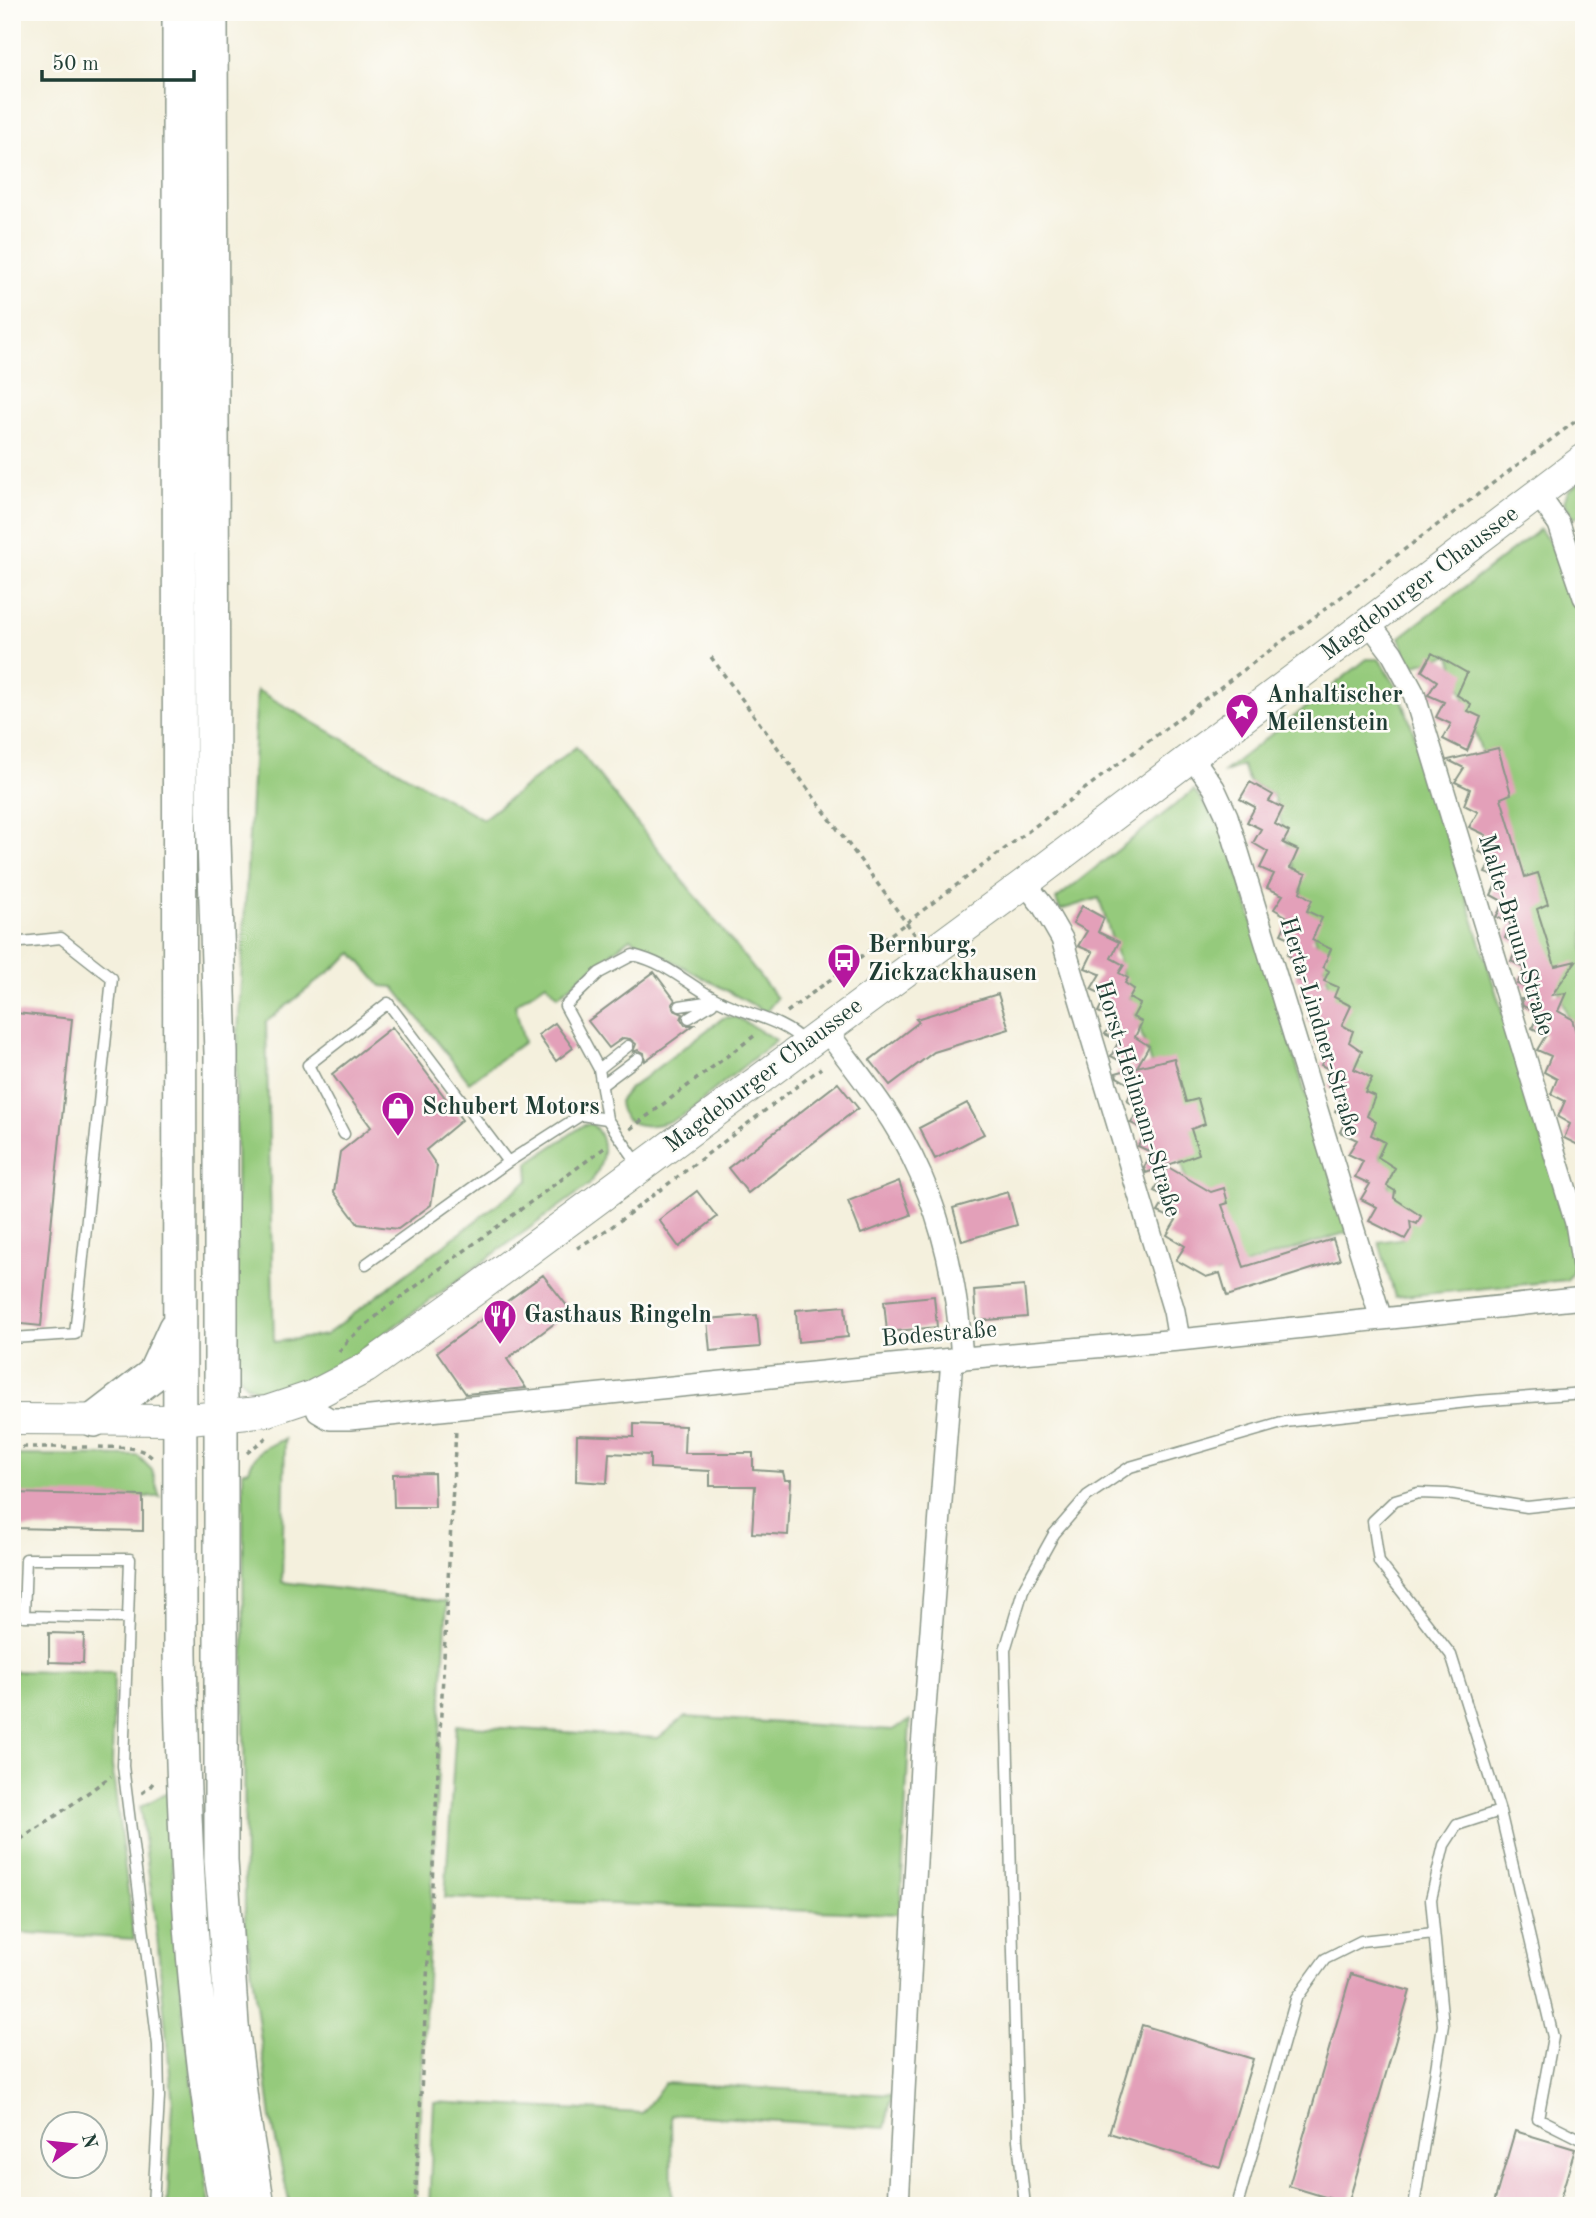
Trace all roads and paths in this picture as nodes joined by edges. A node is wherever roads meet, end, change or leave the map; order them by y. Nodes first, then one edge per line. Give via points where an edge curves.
1 (179, 12) edge
2 (211, 12) edge
3 (1584, 415) edge
4 (1584, 459) edge
5 (1538, 494) junction
6 (1584, 597) edge
7 (1369, 623) junction
8 (711, 657) dead end
9 (1192, 757) junction
10 (1025, 883) junction
11 (906, 923) junction
12 (12, 943) edge
13 (929, 954) junction
14 (718, 1000) junction
15 (680, 1006) dead end
16 (689, 1018) dead end
17 (772, 1023) junction
18 (816, 1037) junction
19 (628, 1046) dead end
20 (638, 1058) dead end
21 (599, 1069) junction
22 (602, 1085) junction
23 (607, 1118) junction
24 (344, 1134) dead end
25 (618, 1138) junction
26 (508, 1162) junction
27 (640, 1168) junction
28 (366, 1264) dead end
29 (1584, 1273) edge
30 (1584, 1298) edge
31 (180, 1316) junction
32 (1381, 1319) junction
33 (12, 1338) edge
34 (1179, 1340) junction
35 (331, 1358) dead end
36 (957, 1359) junction
37 (1584, 1393) edge
38 (312, 1396) junction
39 (457, 1410) junction
40 (221, 1417) junction
41 (12, 1419) edge
42 (94, 1420) junction
43 (180, 1420) junction
44 (12, 1447) edge
45 (157, 1465) dead end
46 (1584, 1501) edge
47 (128, 1618) junction
48 (123, 1766) junction
49 (1500, 1811) junction
50 (12, 1845) edge
51 (1434, 1933) junction
52 (1584, 2141) edge
53 (153, 2206) edge
54 (226, 2206) edge
55 (258, 2206) edge
56 (415, 2206) edge
57 (898, 2206) edge
58 (1025, 2206) edge
59 (1237, 2206) edge
60 (1414, 2206) edge

1 - 31 main road
2 - 40 main road via 213,811 221,1053
3 - 11 path
4 - 5 main road, Magdeburger Chaussee
5 - 6 street via 1559,524
5 - 7 main road, Magdeburger Chaussee
7 - 9 main road, Magdeburger Chaussee
7 - 29 street, Malte-Bruun-Straße via 1414,694 1576,1223
8 - 11 path
9 - 10 main road, Magdeburger Chaussee
9 - 32 street, Herta-Lindner-Straße via 1227,816
10 - 13 main road, Magdeburger Chaussee
10 - 34 street, Horst-Heilmann-Straße via 1062,939
11 - 13 path
11 - 17 path
12 - 33 lane via 61,938 112,978 75,1334
13 - 18 main road, Magdeburger Chaussee
14 - 15 lane
14 - 16 lane
14 - 17 lane
14 - 21 lane via 656,961 633,955 599,973 565,1006
17 - 18 lane
17 - 25 path
18 - 27 main road, Magdeburger Chaussee
18 - 36 street via 893,1123 928,1191 954,1286
19 - 21 lane
20 - 22 lane
21 - 22 lane
22 - 23 lane
23 - 25 lane
23 - 26 lane via 582,1115
24 - 26 lane via 308,1065 388,1003
25 - 27 lane
25 - 35 path via 384,1309
26 - 28 lane
27 - 38 main road, Magdeburger Chaussee via 397,1348
30 - 32 street, Bodestraße
31 - 42 main road via 154,1374
31 - 43 main road
32 - 34 street, Bodestraße
34 - 36 street, Bodestraße
36 - 39 street, Bodestraße
36 - 57 street via 922,1747
37 - 58 lane via 1285,1422 1130,1467 1087,1496 1054,1534 1023,1590 1005,1650 1018,2140
38 - 39 street, Bodestraße via 318,1412 330,1419
38 - 40 main road, Magdeburger Chaussee via 267,1411
39 - 56 path
40 - 43 main road, Magdeburger Chaussee
40 - 55 main road via 223,1919 239,2084
41 - 42 main road, Magdeburger Chaussee
42 - 43 main road, Magdeburger Chaussee
43 - 54 main road via 182,1746 191,1927 211,2118
44 - 45 path via 132,1448 150,1456
46 - 49 lane via 1527,1507 1418,1493 1395,1500 1373,1521 1379,1562 1451,1655
47 - 47 lane via 130,1559 26,1559 24,1616
47 - 48 lane
48 - 50 path
48 - 53 lane via 158,2045
49 - 51 lane via 1457,1825 1444,1845 1430,1899
49 - 52 lane via 1553,2037 1538,2118
51 - 59 lane via 1360,1941 1325,1959 1296,1999
51 - 60 lane via 1443,2025

